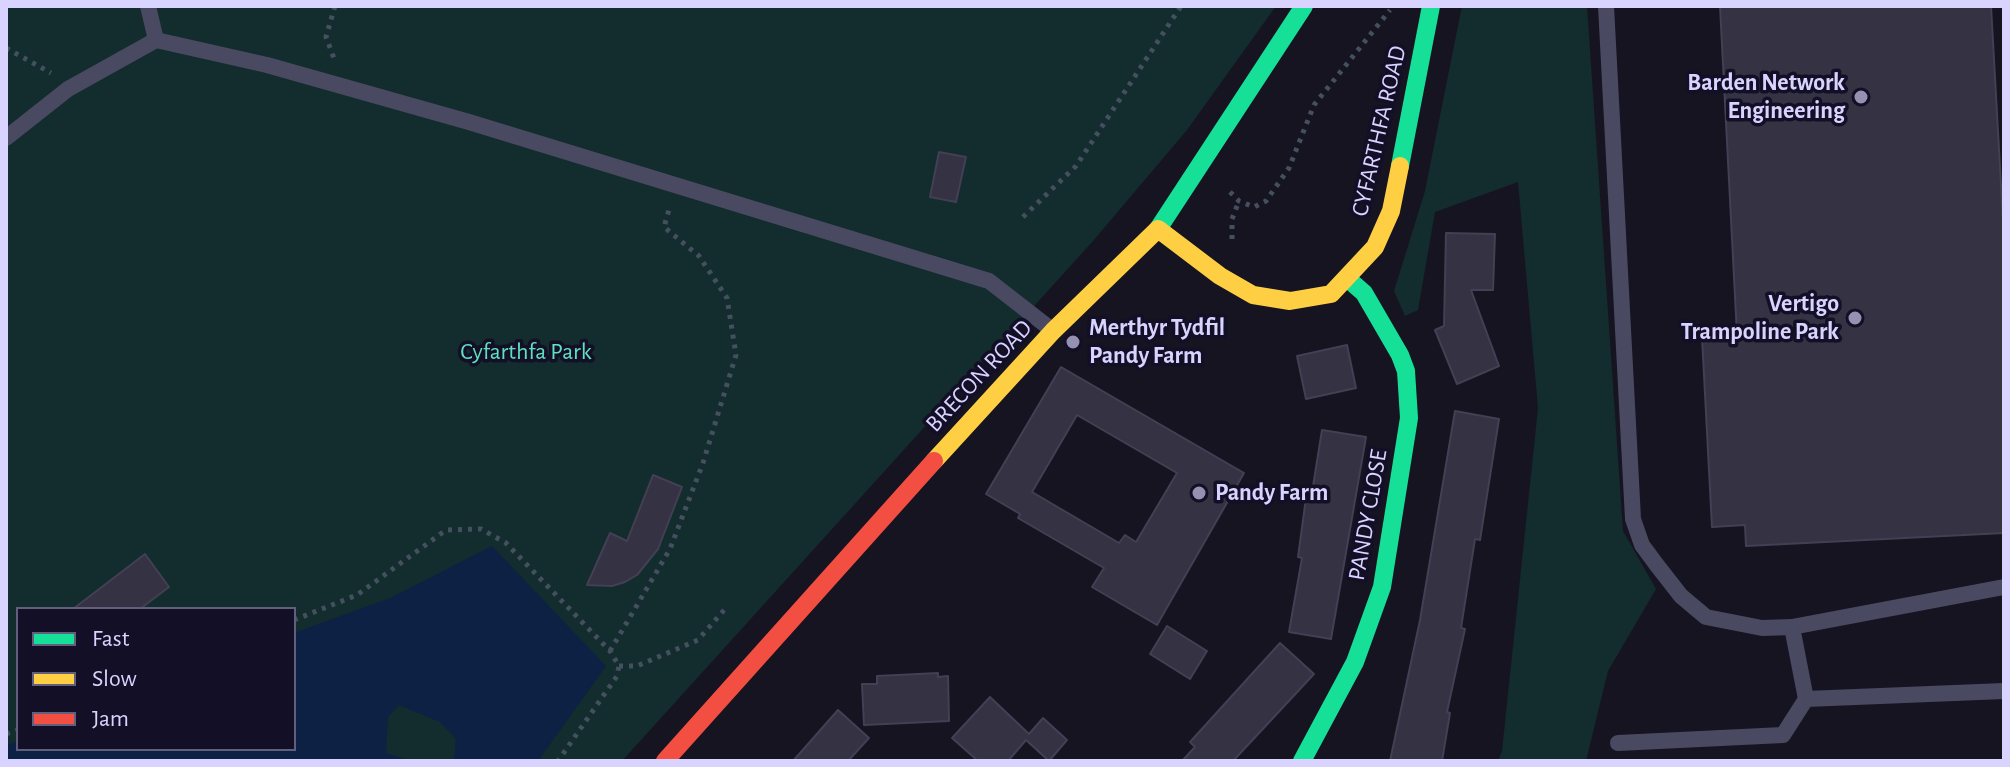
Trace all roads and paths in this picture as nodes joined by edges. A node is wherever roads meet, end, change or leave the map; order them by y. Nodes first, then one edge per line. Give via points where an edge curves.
1 (148, 6) edge
2 (335, 6) edge
3 (1181, 6) edge
4 (1304, 6) edge
5 (1393, 6) edge
6 (1431, 6) edge
7 (1606, 6) edge
8 (156, 40) junction
9 (6, 48) edge
10 (332, 85) junction
11 (68, 89) junction
12 (6, 138) edge
13 (1236, 183) dead end
14 (677, 188) junction
15 (1023, 217) dead end
16 (1158, 229) junction
17 (1348, 279) junction
18 (1053, 331) junction
19 (2004, 587) edge
20 (725, 609) dead end
21 (296, 619) edge
22 (1792, 627) junction
23 (610, 651) junction
24 (619, 666) junction
25 (2004, 691) edge
26 (1806, 699) junction
27 (1618, 743) dead end
28 (558, 761) edge
29 (665, 761) edge
30 (1302, 761) edge

1 - 8 lane
2 - 10 path via 326,37 334,51
3 - 15 path via 1076,166
4 - 16 main road, BRECON ROAD
5 - 13 path via 1314,105 1289,168 1266,201 1254,207 1239,201 1229,195
6 - 17 main road, CYFARTHFA ROAD via 1391,211 1375,247
7 - 22 lane via 1633,519 1656,564 1706,617 1762,628
8 - 10 lane
8 - 11 lane
9 - 11 path
10 - 14 lane
11 - 12 lane
14 - 18 lane via 989,281
14 - 23 path via 664,227 699,256 727,298 736,355 670,549
16 - 17 main road, CYFARTHFA ROAD via 1253,295 1290,301 1331,294
16 - 18 main road, BRECON ROAD
17 - 30 main road, PANDY CLOSE via 1364,293 1400,355 1409,418 1382,587 1355,662
18 - 29 main road, BRECON ROAD
19 - 22 lane
20 - 24 path via 698,640 637,666
21 - 23 path via 357,595 446,530 481,529 506,543
22 - 26 lane
23 - 24 path
24 - 28 path
25 - 26 lane
26 - 27 lane via 1783,735

